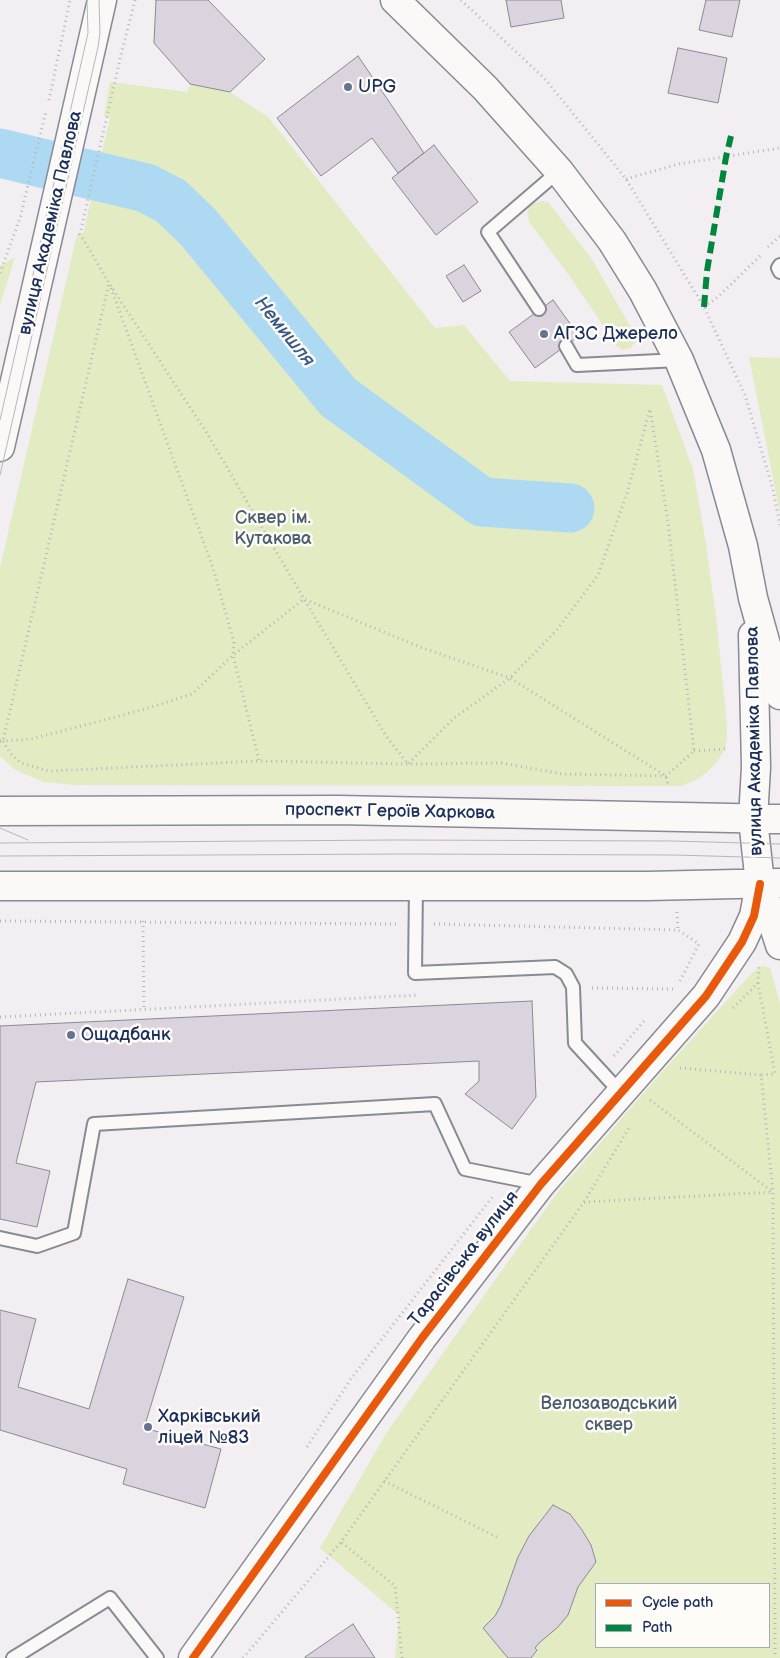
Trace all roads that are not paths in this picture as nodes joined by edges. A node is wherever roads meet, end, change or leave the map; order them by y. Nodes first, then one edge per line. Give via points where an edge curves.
1 (102, 0) edge
2 (395, 0) edge
3 (559, 171) junction
4 (780, 265) edge
5 (780, 272) edge
6 (539, 309) dead end
7 (566, 346) dead end
8 (679, 360) junction
9 (0, 447) edge
10 (753, 598) junction
11 (780, 695) edge
12 (756, 767) junction
13 (0, 811) edge
14 (780, 815) edge
15 (753, 819) junction
16 (780, 819) edge
17 (770, 884) edge
18 (0, 886) edge
19 (416, 886) junction
20 (780, 946) edge
21 (621, 1093) junction
22 (541, 1184) junction
23 (0, 1238) edge
24 (14, 1658) edge
25 (157, 1658) edge
26 (193, 1658) edge

1 - 9 main road, вулиця Академіка Павлова
2 - 3 main road, вулиця Академіка Павлова via 485,88
3 - 6 lane via 488,232
3 - 8 main road, вулиця Академіка Павлова via 612,241
4 - 5 lane
7 - 8 lane via 577,365
8 - 10 main road, вулиця Академіка Павлова via 716,450 743,546
10 - 11 main road, вулиця Академіка Павлова
10 - 12 main road, вулиця Академіка Павлова
12 - 14 main road
12 - 15 main road, вулиця Академіка Павлова
13 - 15 main road, проспект Героїв Харкова via 338,810
15 - 16 main road, проспект Героїв Харкова
15 - 17 main road, вулиця Академіка Павлова
17 - 19 main road
17 - 20 main road
17 - 21 main road, Тарасівська вулиця via 737,950 706,996
18 - 19 main road
19 - 21 lane via 415,972 555,967 566,974 572,987 575,1043
21 - 22 main road, Тарасівська вулиця
22 - 23 lane via 465,1169 435,1104 94,1124 74,1233 37,1246
22 - 26 main road, Тарасівська вулиця via 422,1338
24 - 25 lane via 110,1598

